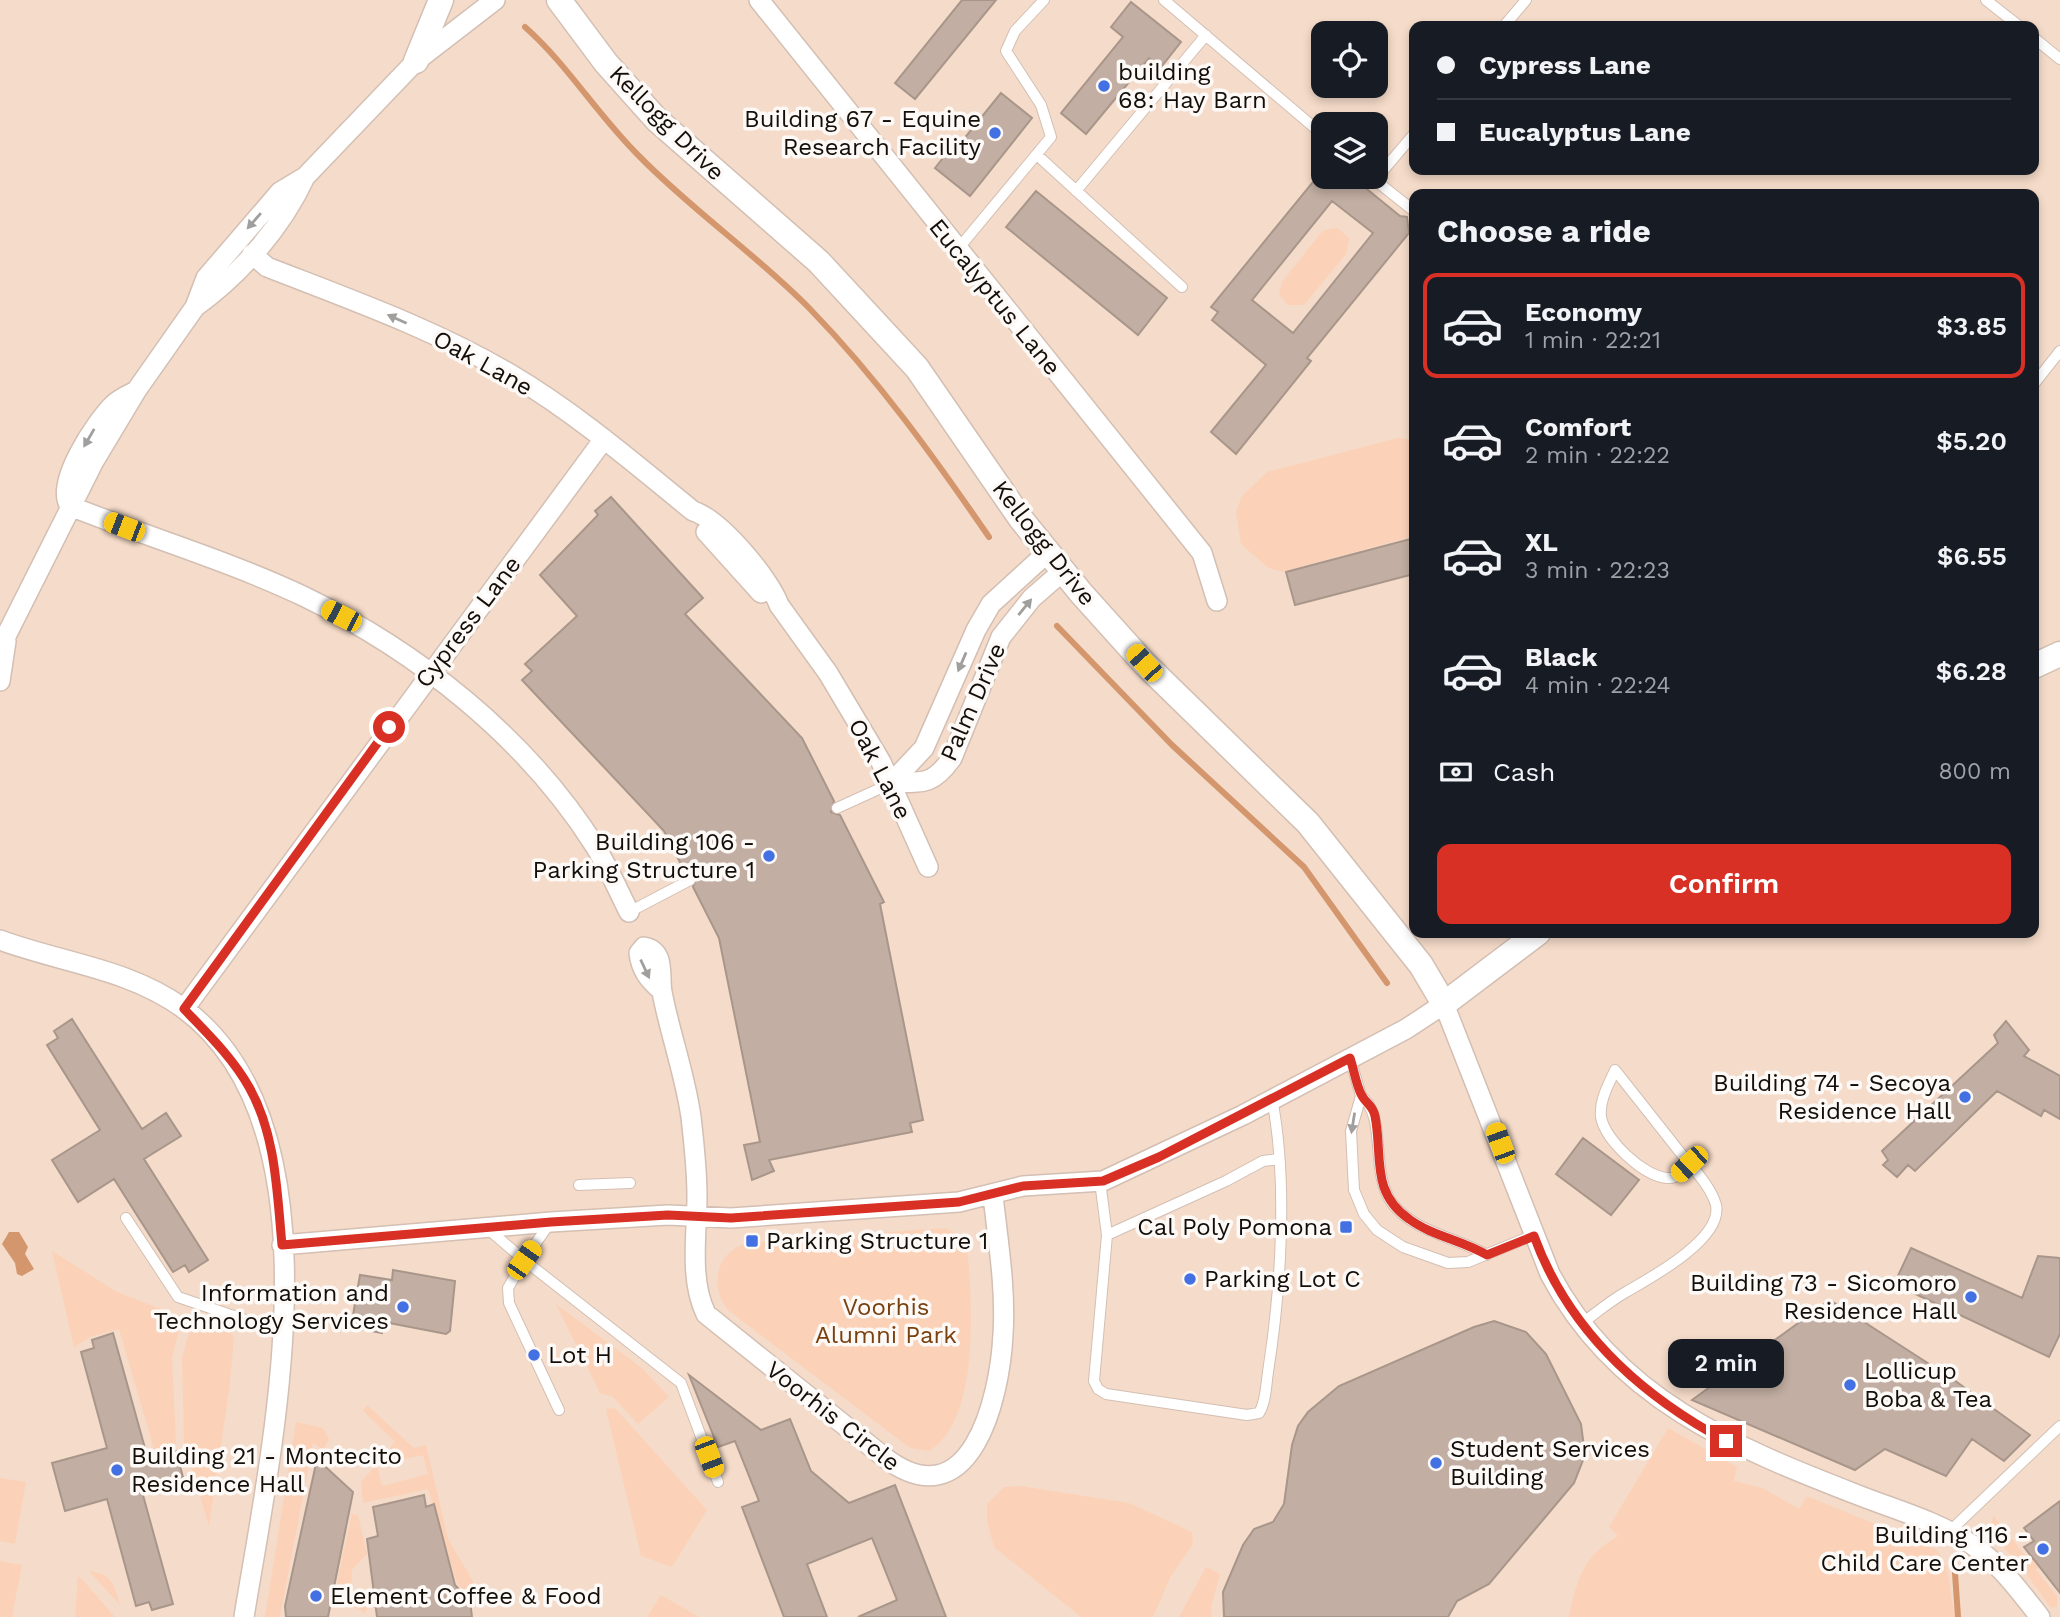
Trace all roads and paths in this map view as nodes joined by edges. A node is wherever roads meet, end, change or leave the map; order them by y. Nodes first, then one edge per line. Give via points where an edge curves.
1 (441, 0) edge
2 (495, 0) edge
3 (559, 0) edge
4 (759, 0) edge
5 (1044, 0) edge
6 (1164, 0) edge
7 (1526, 0) edge
8 (1986, 0) edge
9 (1508, 21) edge
10 (2013, 21) edge
11 (1206, 35) junction
12 (2039, 42) edge
13 (2060, 59) edge
14 (416, 61) junction
15 (1311, 125) edge
16 (1409, 140) edge
17 (1037, 155) junction
18 (1388, 163) edge
19 (305, 177) junction
20 (1387, 189) edge
21 (1076, 191) junction
22 (1409, 207) edge
23 (957, 249) junction
24 (252, 254) junction
25 (1182, 287) dead end
26 (195, 307) junction
27 (2060, 351) edge
28 (2039, 378) edge
29 (604, 439) junction
30 (70, 506) junction
31 (1055, 561) junction
32 (1217, 600) dead end
33 (3, 645) edge
34 (2060, 654) edge
35 (2039, 664) edge
36 (431, 673) junction
37 (0, 681) edge
38 (892, 782) junction
39 (837, 808) dead end
40 (928, 867) dead end
41 (690, 880) dead end
42 (629, 912) joint
43 (1531, 938) edge
44 (0, 940) edge
45 (661, 990) dead end
46 (1444, 1004) junction
47 (184, 1009) junction
48 (1350, 1058) junction
49 (1361, 1096) junction
50 (1272, 1099) junction
51 (1279, 1159) junction
52 (1689, 1164) junction
53 (1103, 1181) junction
54 (630, 1183) dead end
55 (579, 1185) dead end
56 (993, 1196) junction
57 (697, 1217) junction
58 (126, 1218) dead end
59 (551, 1222) junction
60 (488, 1228) junction
61 (1107, 1235) junction
62 (1534, 1236) junction
63 (282, 1245) junction
64 (1487, 1255) junction
65 (524, 1260) junction
66 (1581, 1324) junction
67 (285, 1328) junction
68 (559, 1410) dead end
69 (2060, 1426) edge
70 (718, 1482) dead end
71 (1950, 1531) junction
72 (244, 1617) edge
73 (2039, 1617) edge

1 - 14 street
2 - 14 street
3 - 31 street, Kellogg Drive via 657,120 819,262 917,368
4 - 23 street, Eucalyptus Lane
5 - 17 lane via 1015,31 1006,51 1041,105 1051,137
6 - 11 lane
7 - 9 lane
8 - 10 lane
11 - 15 lane
11 - 21 lane
12 - 13 lane
14 - 19 street
16 - 18 lane
17 - 21 lane
17 - 23 lane
19 - 24 street via 293,203
19 -> 26 street via 280,192 206,278
20 - 22 lane
21 - 25 lane
23 - 32 street, Eucalyptus Lane via 1202,552
24 - 26 street via 221,289
29 -> 24 street, Oak Lane via 509,374 418,328 267,267
26 - 30 street via 136,391 114,403 98,423 69,472 66,493
27 - 28 lane
29 - 36 street, Cypress Lane
29 - 38 street, Oak Lane via 693,511 732,563 779,605 828,673
30 - 33 street
30 - 36 street via 300,595 362,626
31 -> 38 street, Palm Drive via 991,604 975,630 924,748
38 -> 31 street, Palm Drive via 926,783 942,772 1001,637
31 - 46 street, Kellogg Drive via 1144,663 1308,823 1414,956
33 - 37 street
34 - 35 street
36 - 42 street via 494,727 551,787 595,846
36 - 47 street, Cypress Lane
38 - 39 lane
38 - 40 street, Oak Lane
41 - 42 lane
43 - 46 street
44 - 47 street via 115,973
45 - 57 street via 691,1117
46 - 48 street via 1406,1030
46 - 62 street
47 - 63 street via 222,1049 251,1090 274,1167
48 - 49 lane
48 - 50 street
49 - 64 lane via 1371,1103 1380,1175 1392,1202 1422,1228 1466,1242
49 -> 64 lane via 1351,1131 1350,1159 1354,1190 1364,1214 1377,1230 1428,1258 1458,1263
50 - 51 lane
50 - 53 street
51 - 61 lane via 1263,1161
51 - 61 lane via 1273,1340 1259,1413 1247,1415 1098,1390 1094,1381
52 - 52 lane via 1679,1151 1615,1070 1601,1114 1618,1149 1653,1174 1668,1178
52 - 66 lane via 1716,1206 1710,1229 1668,1268
53 - 56 street via 1023,1186
53 - 61 lane
54 - 55 lane
56 - 57 street via 959,1202
56 - 57 street, Voorhis Circle via 1004,1332 997,1382 974,1446 959,1466 939,1477 899,1469 715,1324 706,1314 698,1290
57 - 59 street
58 - 67 lane via 178,1297
59 - 60 street
59 - 65 lane
60 - 63 street
60 - 65 lane
62 - 64 lane
62 - 66 street via 1560,1293
63 - 67 street
65 - 68 lane via 508,1288 509,1303
65 - 70 lane via 681,1383
66 - 71 street via 1638,1382 1699,1426 1790,1468
67 - 72 street via 280,1396
69 - 71 lane
71 - 73 street via 1999,1567

